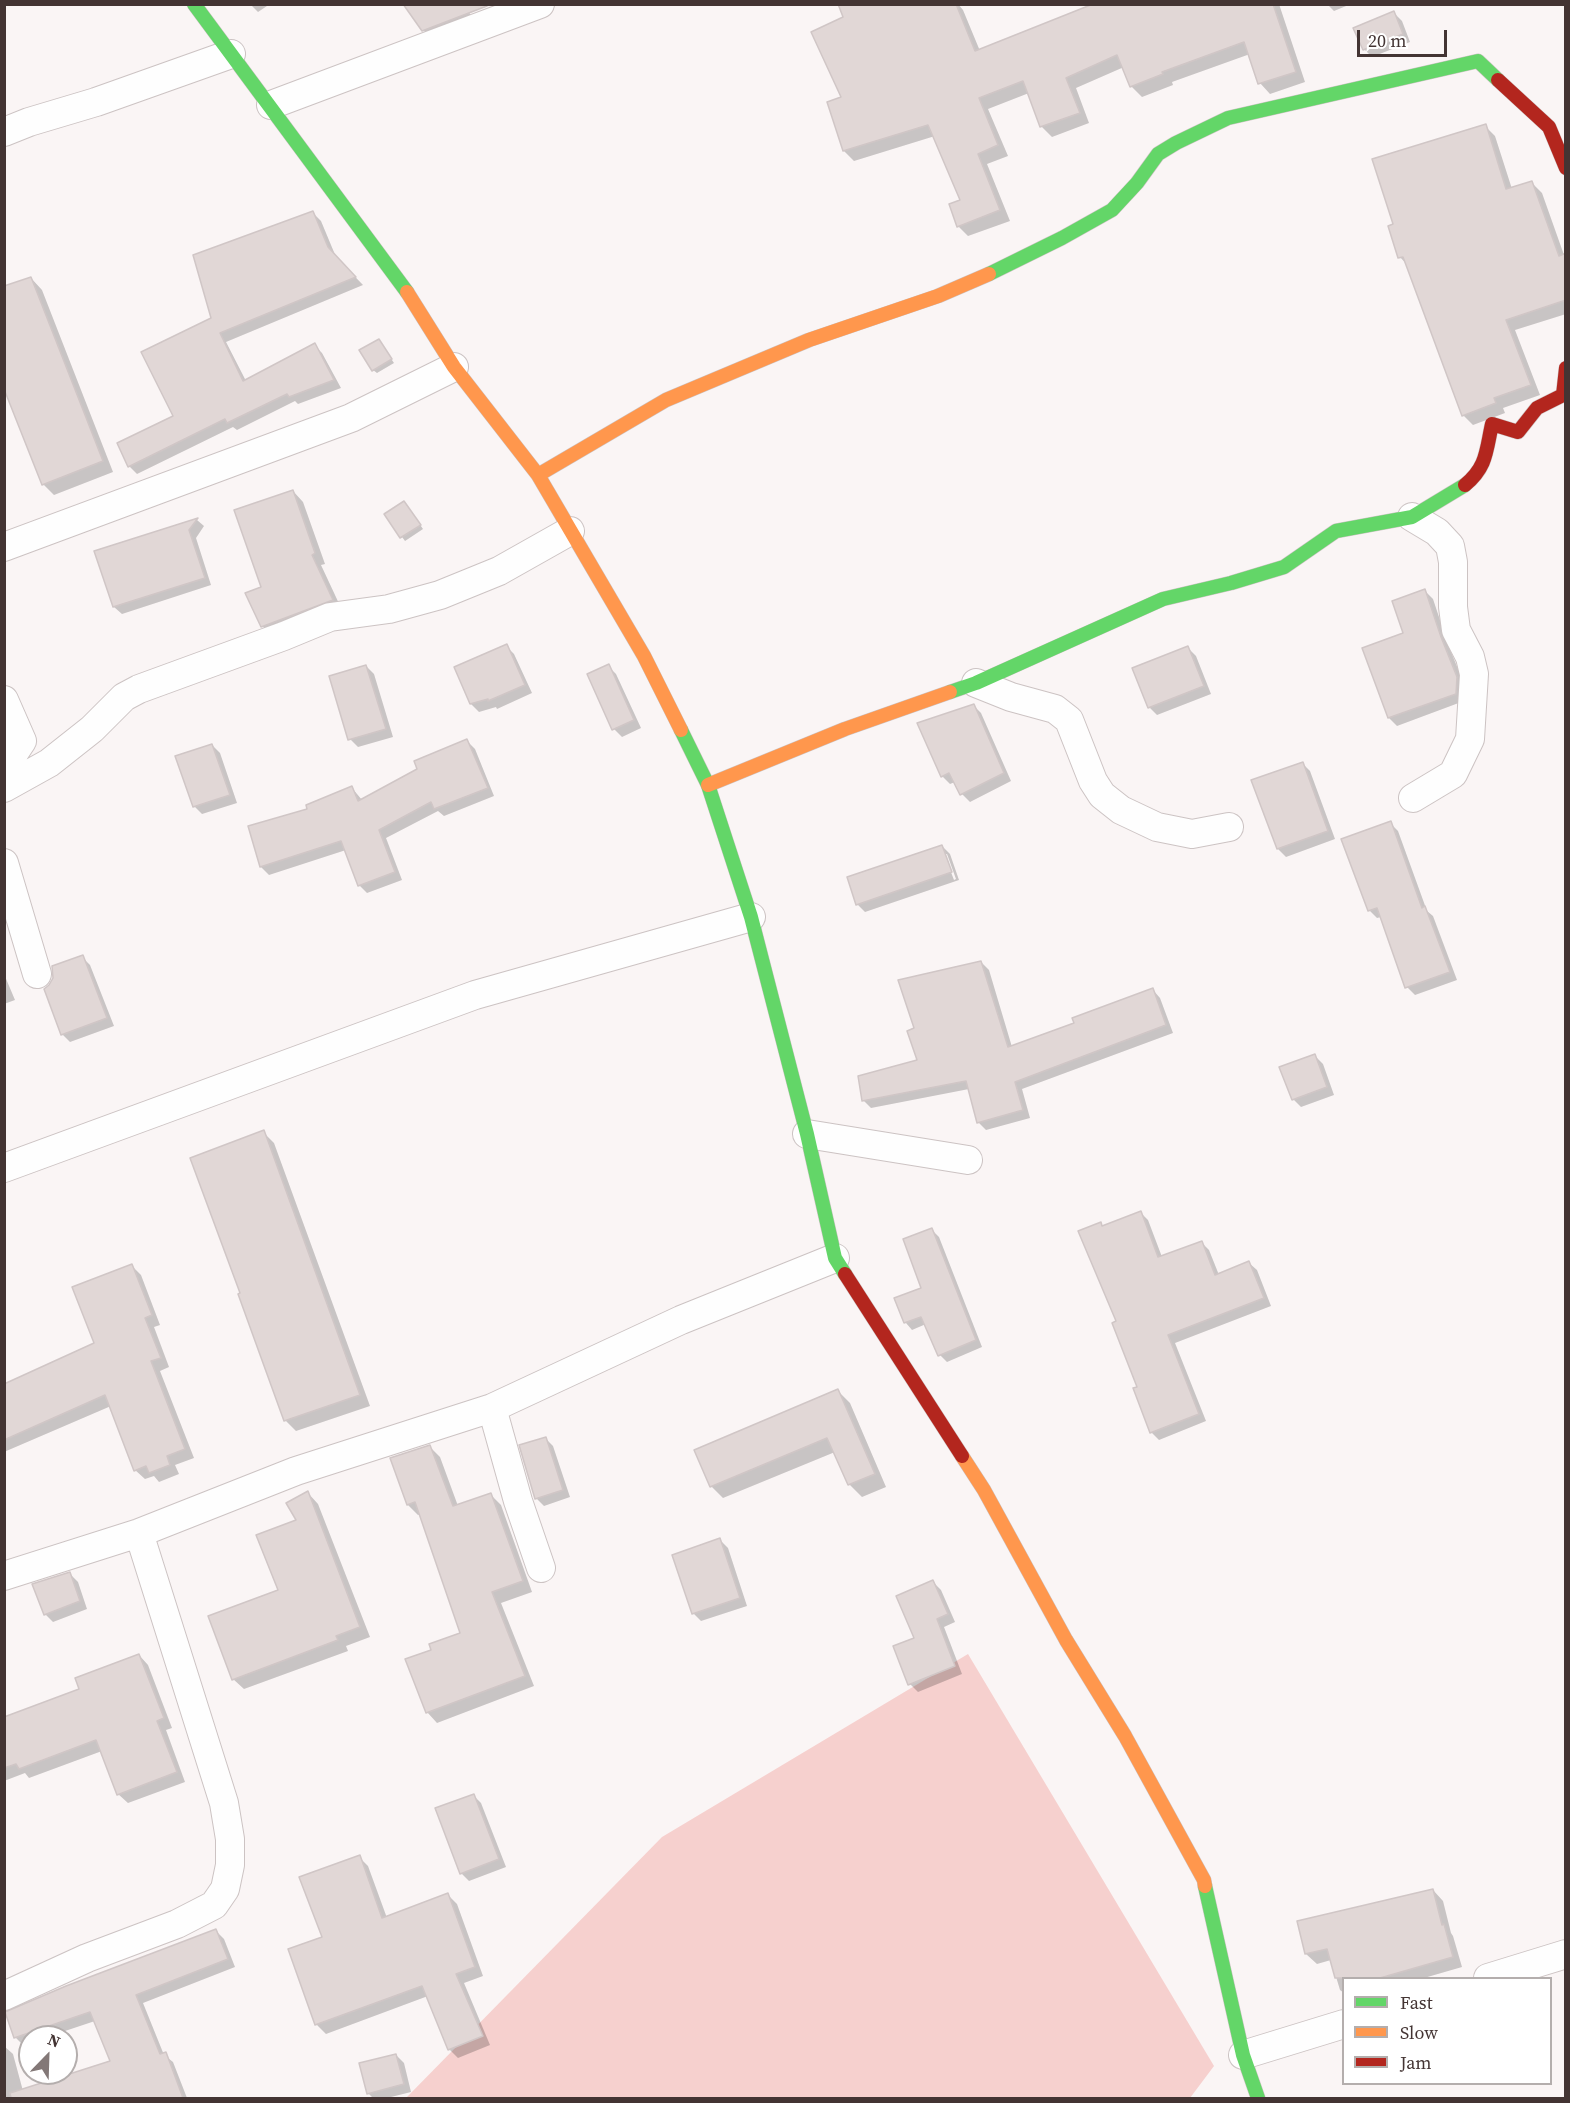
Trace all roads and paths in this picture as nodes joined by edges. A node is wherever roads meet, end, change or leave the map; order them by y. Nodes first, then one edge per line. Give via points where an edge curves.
1 (194, 4) edge
2 (540, 4) edge
3 (231, 54) junction
4 (271, 105) junction
5 (4, 132) edge
6 (1566, 168) edge
7 (454, 367) junction
8 (1566, 368) edge
9 (538, 475) junction
10 (1412, 518) junction
11 (570, 531) junction
12 (4, 547) edge
13 (976, 683) junction
14 (4, 700) edge
15 (4, 768) edge
16 (708, 785) junction
17 (4, 788) edge
18 (1413, 798) dead end
19 (1229, 827) dead end
20 (4, 863) edge
21 (751, 917) junction
22 (37, 974) dead end
23 (807, 1134) junction
24 (968, 1160) dead end
25 (4, 1168) edge
26 (836, 1258) junction
27 (492, 1408) junction
28 (139, 1533) junction
29 (542, 1568) dead end
30 (4, 1576) edge
31 (1566, 1954) edge
32 (1491, 1977) edge
33 (4, 1996) edge
34 (1342, 2025) edge
35 (1243, 2055) junction
36 (1258, 2098) edge

1 - 3 street
2 - 4 street
3 - 4 street
3 - 5 street
4 - 7 street via 397,276
6 - 9 street via 1549,127 1478,61 1228,118 1158,154 1112,210 1062,238 938,296 809,340 666,400
7 - 9 street
7 - 12 street via 351,417
8 - 10 street via 1563,395 1536,408 1518,432 1492,424 1479,473
9 - 11 street
10 - 13 street via 1336,531 1284,567 1163,599
10 - 18 street via 1437,532 1450,546 1456,630 1474,674 1470,739 1453,774
11 - 16 street via 644,656
11 - 17 street via 499,571 440,595 389,609 330,617 139,689 124,697 49,763
13 - 16 street via 845,729
13 - 19 street via 1055,709 1070,720 1093,781 1102,795 1121,810 1157,827 1192,834
14 - 15 street via 22,741
16 - 21 street
20 - 22 street
21 - 23 street
21 - 25 street via 475,995
23 - 24 street
23 - 26 street
26 - 27 street via 681,1320
26 - 35 street via 984,1490 1204,1880
27 - 28 street via 297,1471
27 - 29 street
28 - 30 street
28 - 33 street via 224,1803 230,1839 225,1889 214,1905 177,1924 87,1958
31 - 32 street
34 - 35 street
35 - 36 street

